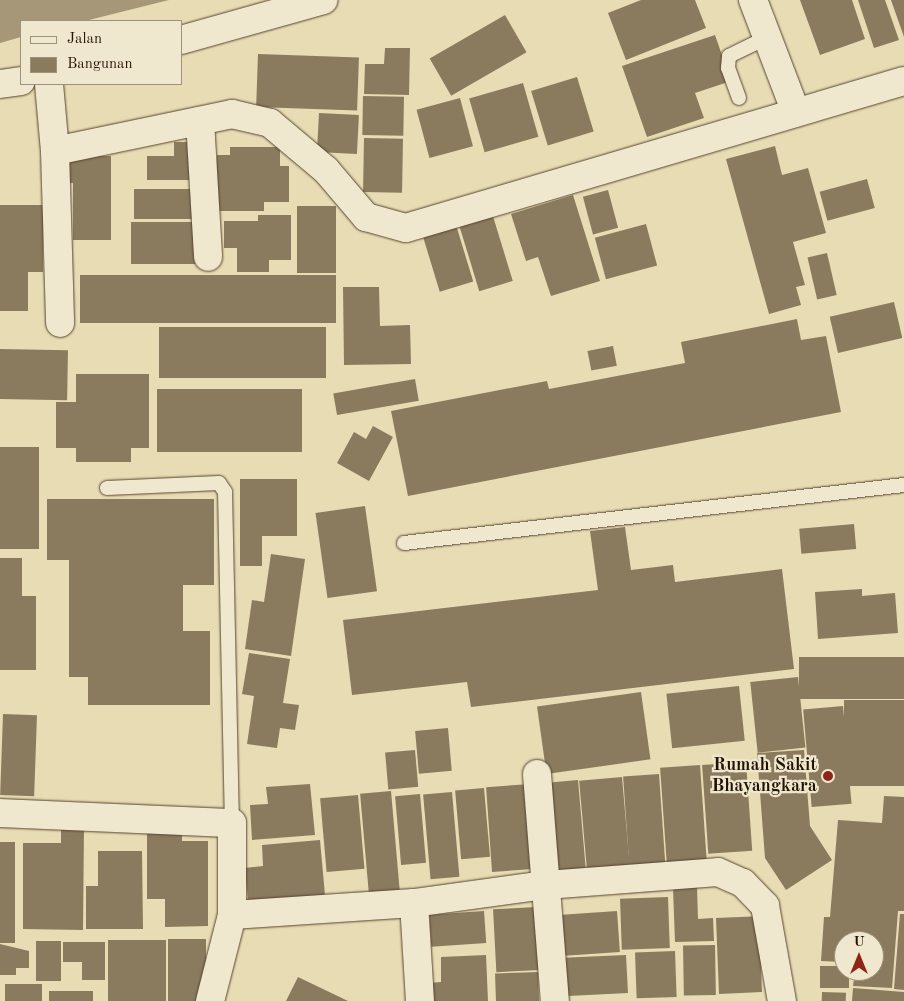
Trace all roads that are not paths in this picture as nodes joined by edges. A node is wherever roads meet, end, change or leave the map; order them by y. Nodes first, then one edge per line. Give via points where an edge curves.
1 (323, 0) edge
2 (753, 0) edge
3 (768, 37) junction
4 (182, 40) edge
5 (20, 81) edge
6 (904, 81) edge
7 (0, 84) edge
8 (49, 85) edge
9 (739, 98) dead end
10 (795, 110) junction
11 (200, 121) junction
12 (55, 151) junction
13 (208, 257) dead end
14 (60, 323) dead end
15 (904, 485) edge
16 (107, 488) dead end
17 (404, 543) dead end
18 (537, 774) dead end
19 (0, 814) edge
20 (232, 823) junction
21 (546, 885) junction
22 (414, 903) junction
23 (232, 915) junction
24 (210, 1001) edge
25 (420, 1001) edge
26 (555, 1001) edge
27 (782, 1001) edge

1 - 4 street
2 - 3 street
3 - 9 lane via 729,56 728,68
3 - 10 street
5 - 7 street
6 - 10 street
8 - 12 street
10 - 11 street via 406,228 366,216 326,170 270,123 232,114
11 - 12 street
11 - 13 street
12 - 14 street
15 - 17 lane
16 - 20 lane via 219,483 225,492
18 - 21 street
19 - 20 street
20 - 23 street
21 - 22 street
21 - 26 street
21 - 27 street via 718,872 733,877 752,891 771,920
22 - 23 street
22 - 25 street
23 - 24 street

